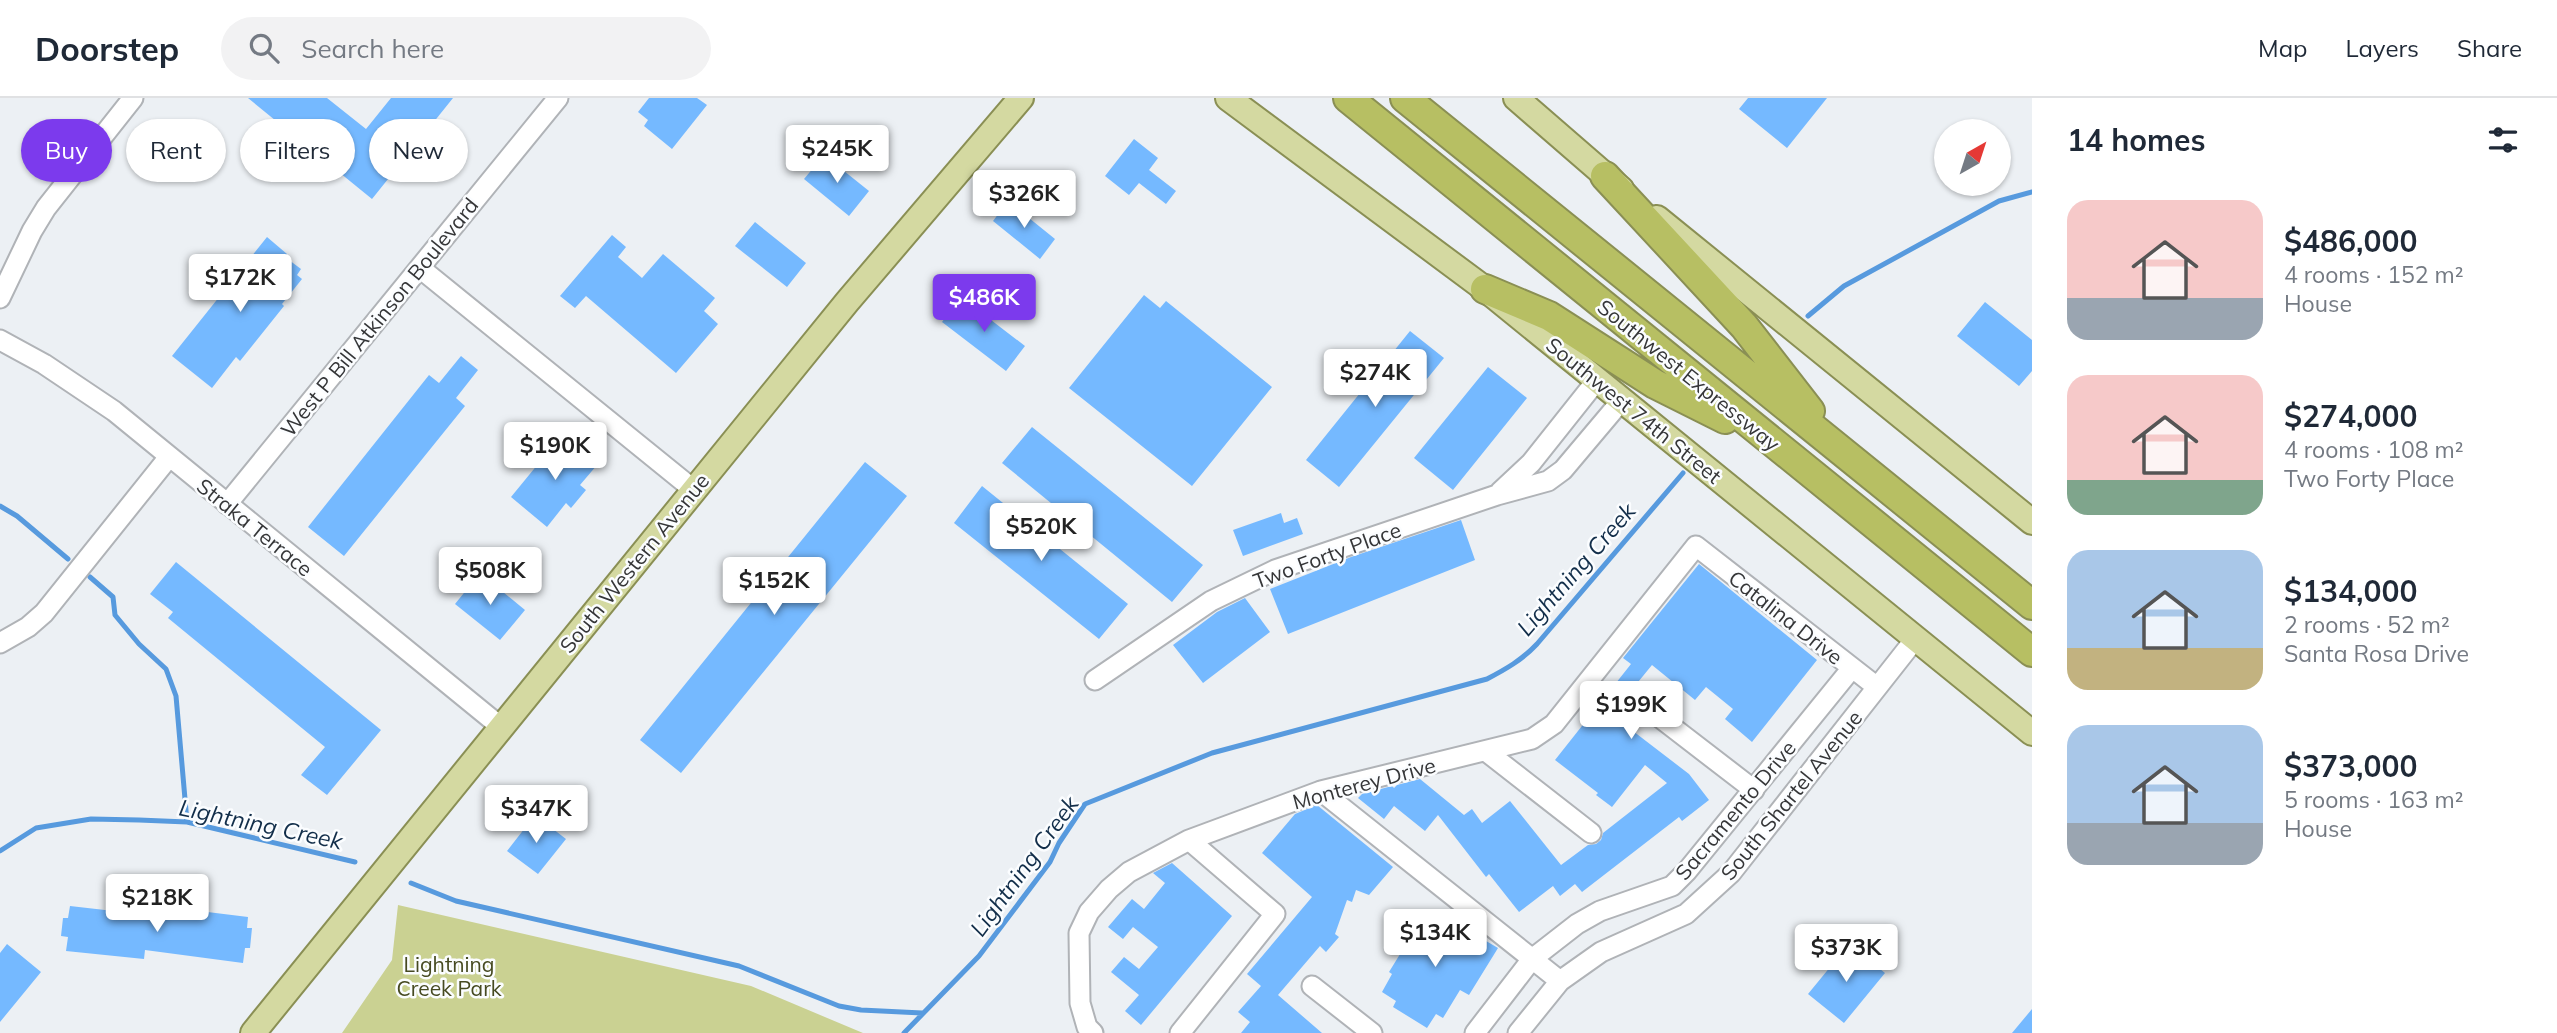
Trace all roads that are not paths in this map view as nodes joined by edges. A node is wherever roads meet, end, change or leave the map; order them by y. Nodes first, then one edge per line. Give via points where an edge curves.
1 (133, 98) edge
2 (558, 98) edge
3 (1021, 98) edge
4 (1228, 98) edge
5 (1348, 98) edge
6 (1405, 98) edge
7 (1516, 98) edge
8 (1605, 176) junction
9 (420, 268) junction
10 (1485, 289) junction
11 (0, 298) edge
12 (0, 340) edge
13 (1597, 380) junction
14 (1622, 400) junction
15 (1771, 442) junction
16 (1839, 449) junction
17 (169, 457) junction
18 (694, 490) junction
19 (1497, 495) junction
20 (227, 503) junction
21 (2032, 522) edge
22 (1696, 546) joint
23 (2032, 605) edge
24 (1916, 638) junction
25 (0, 643) edge
26 (2032, 652) edge
27 (1852, 668) junction
28 (1095, 680) dead end
29 (1877, 687) junction
30 (1654, 713) dead end
31 (501, 727) junction
32 (2032, 733) edge
33 (1488, 752) junction
34 (1754, 790) junction
35 (1321, 791) junction
36 (1591, 833) dead end
37 (1189, 840) junction
38 (1532, 959) junction
39 (1560, 981) junction
40 (1312, 986) dead end
41 (1090, 1030) edge
42 (253, 1033) edge
43 (1180, 1033) edge
44 (1372, 1033) edge
45 (1475, 1033) edge
46 (1518, 1033) edge

1 - 11 street via 46,208
2 - 9 street, West P Bill Atkinson Boulevard
3 - 18 main road, South Western Avenue
4 - 10 main road, Southwest 74th Street
5 - 15 highway, Southwest Expressway
6 - 16 highway, Southwest Expressway
7 - 8 main road
8 - 16 highway via 1744,326
8 - 21 main road
9 - 18 street
9 - 20 street, West P Bill Atkinson Boulevard
10 - 13 main road, Southwest 74th Street
10 - 15 highway via 1549,316 1655,384
12 - 17 street, Straka Terrace via 92,395
13 - 14 main road, Southwest 74th Street
13 - 19 street, Two Forty Place via 1531,463
14 - 19 street, Two Forty Place via 1563,470 1548,481
14 - 24 main road, Southwest 74th Street
15 - 26 highway, Southwest Expressway
16 - 23 highway, Southwest Expressway
17 - 20 street, Straka Terrace
17 - 25 street via 44,613
18 - 31 main road, South Western Avenue
19 - 28 street, Two Forty Place via 1275,570 1211,601
20 - 31 street, Straka Terrace
22 - 27 street, Catalina Drive
22 - 33 street, Monterey Drive via 1554,723 1532,739
24 - 29 street, South Shartel Avenue
24 - 32 main road, Southwest 74th Street
27 - 29 street, Catalina Drive
27 - 34 street, Sacramento Drive
29 - 39 street, South Shartel Avenue via 1717,886 1686,914 1601,952
30 - 34 street
31 - 42 main road, South Western Avenue
33 - 35 street, Monterey Drive
33 - 36 street
34 - 38 street, Sacramento Drive via 1672,886 1600,911
35 - 37 street, Monterey Drive
35 - 38 street
37 - 41 street, Monterey Drive via 1129,872 1089,912 1079,933 1080,1003
37 - 43 street via 1275,914
38 - 39 street
38 - 45 street, Sacramento Drive
39 - 46 street, South Shartel Avenue
40 - 44 street

